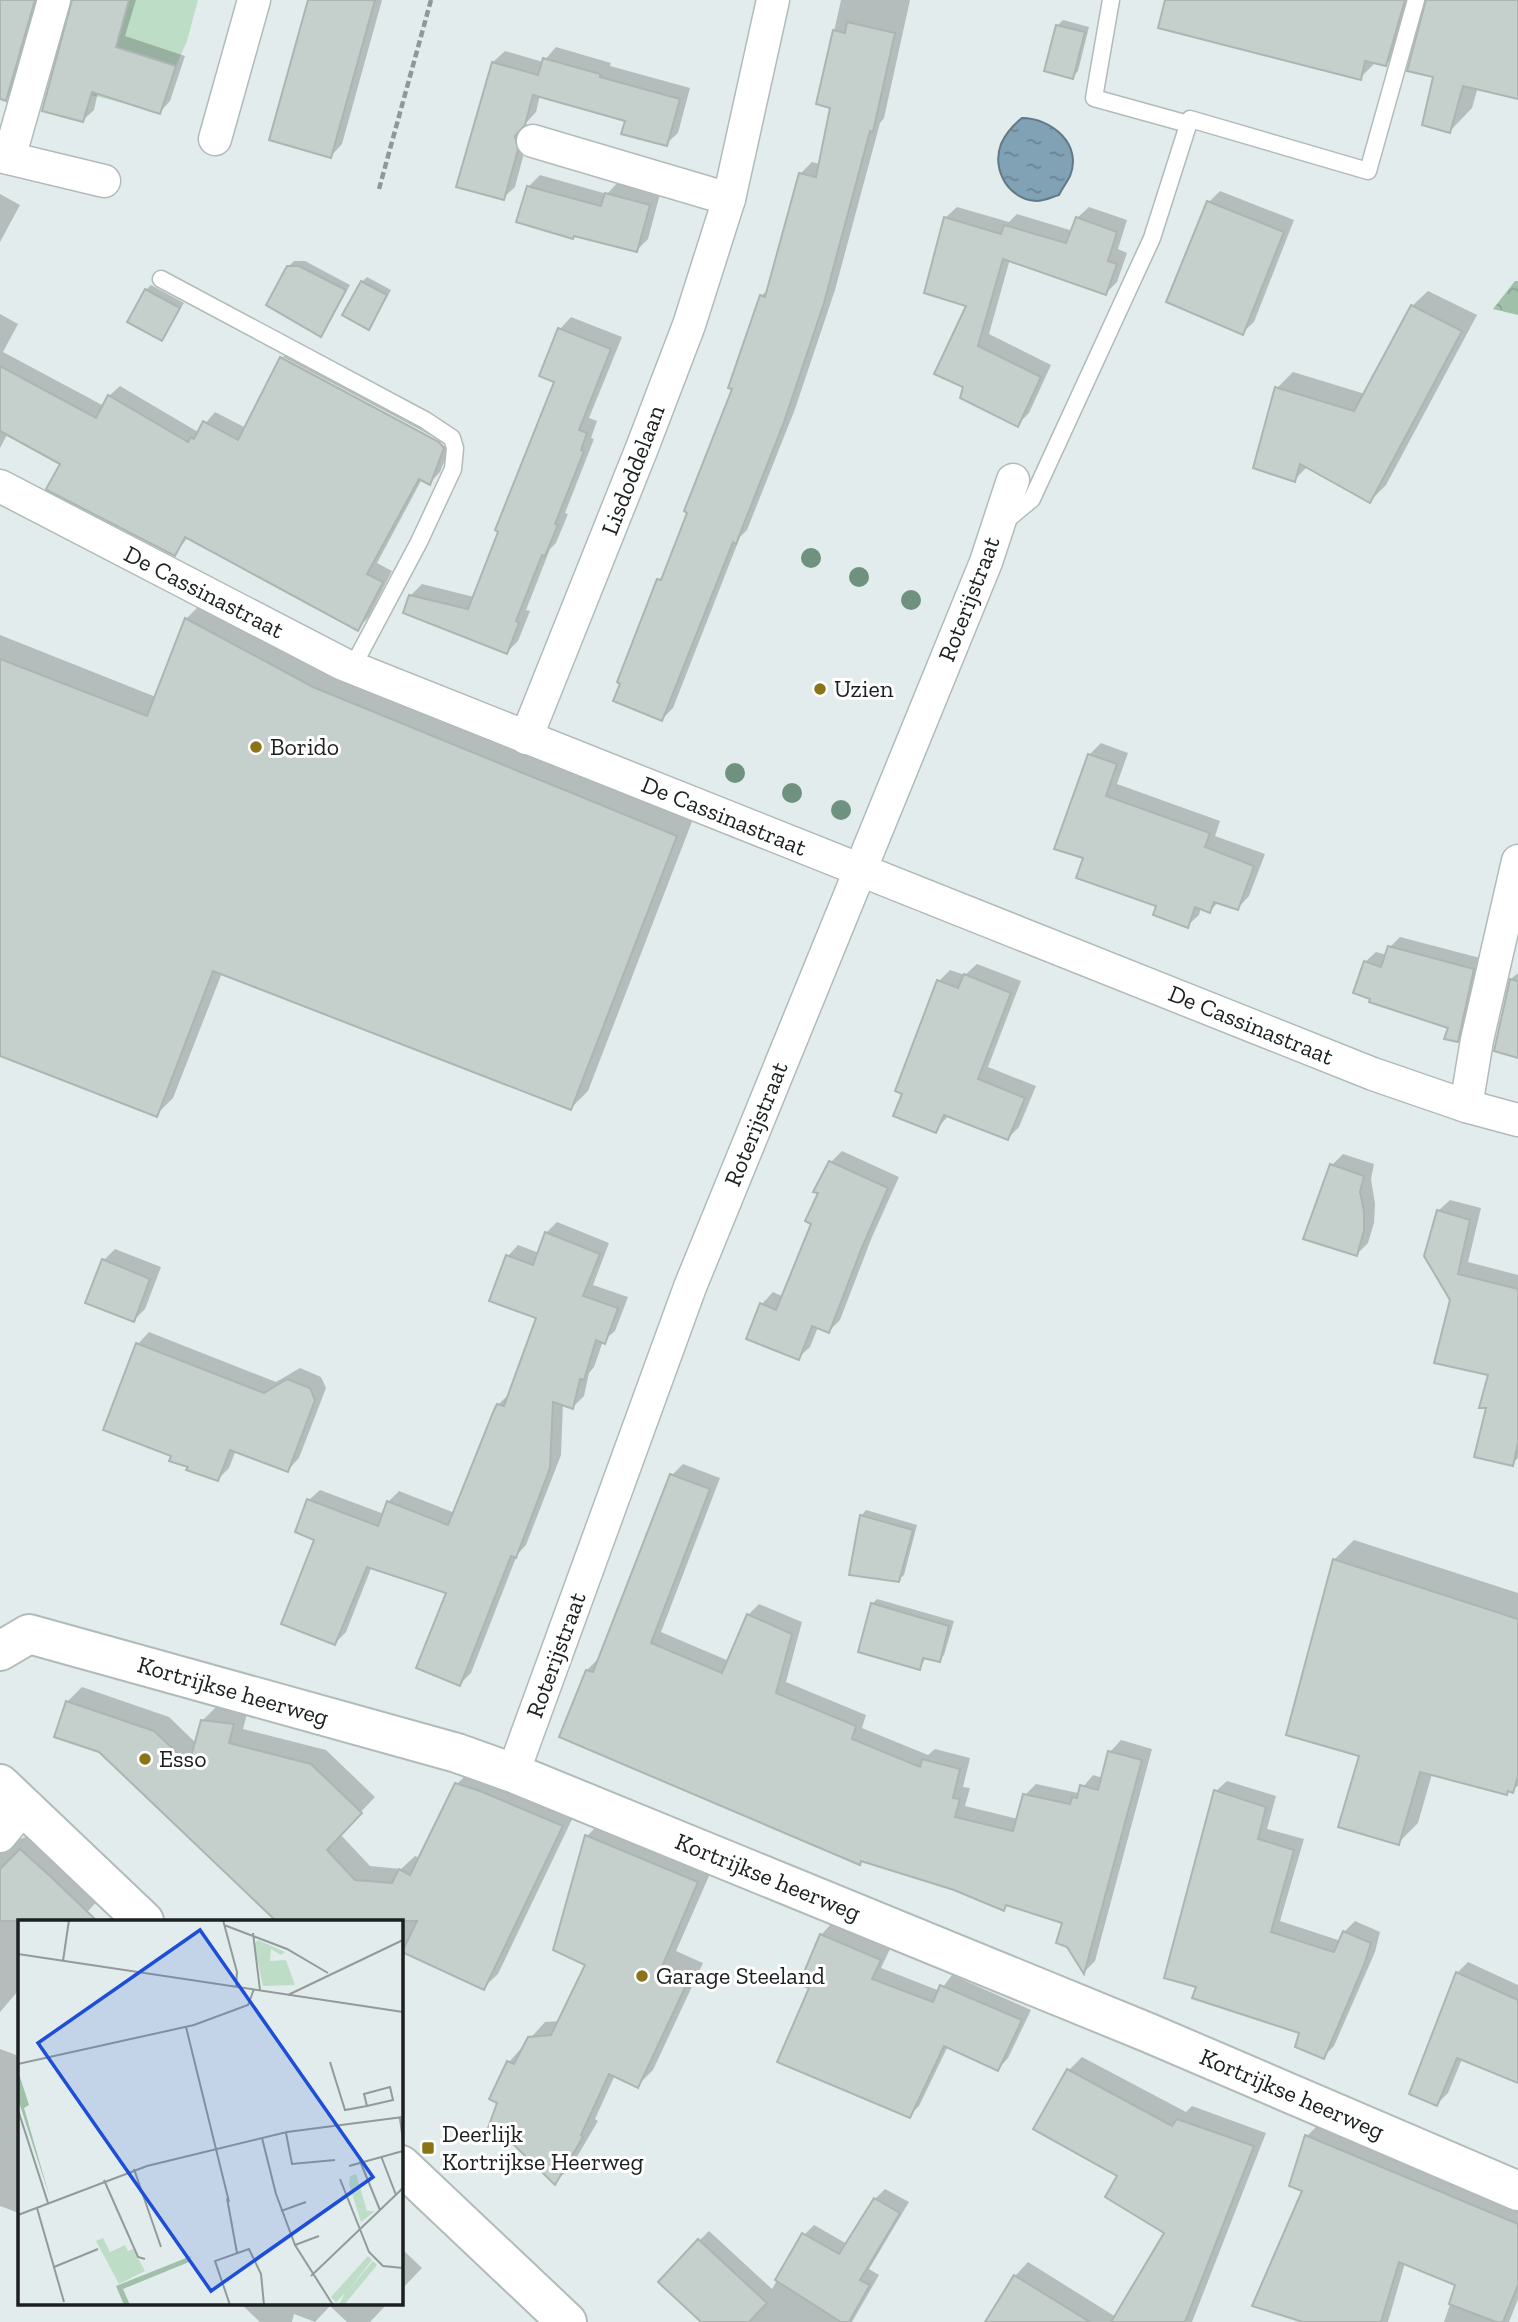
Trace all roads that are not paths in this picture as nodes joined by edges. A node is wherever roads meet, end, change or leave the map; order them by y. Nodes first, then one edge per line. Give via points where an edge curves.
1 (54, 0) edge
2 (254, 0) edge
3 (774, 0) edge
4 (1111, 0) edge
5 (1416, 0) edge
6 (1188, 124) junction
7 (215, 139) dead end
8 (533, 141) dead end
9 (4, 157) edge
10 (104, 181) dead end
11 (729, 198) junction
12 (161, 279) dead end
13 (1013, 480) dead end
14 (0, 486) edge
15 (996, 529) junction
16 (352, 668) junction
17 (526, 738) junction
18 (1518, 861) edge
19 (859, 870) junction
20 (1466, 1106) junction
21 (1518, 1120) edge
22 (0, 1651) edge
23 (513, 1773) junction
24 (12, 1795) edge
25 (0, 1836) edge
26 (143, 1920) edge
27 (402, 2166) edge
28 (1518, 2191) edge
29 (567, 2322) edge

1 - 9 street
2 - 7 street
3 - 11 street, Lisdoddelaan
4 - 6 lane via 1094,99
5 - 6 lane via 1368,171 1190,119
6 - 15 lane via 1152,238 1032,499
8 - 11 street
9 - 10 street
11 - 17 street, Lisdoddelaan via 689,325
12 - 16 lane via 452,438 453,469
13 - 15 street, Roterijstraat
14 - 16 street, De Cassinastraat
15 - 19 street, Roterijstraat
16 - 17 street, De Cassinastraat
17 - 19 street, De Cassinastraat
18 - 20 street
19 - 20 street, De Cassinastraat
19 - 23 street, Roterijstraat via 690,1287
20 - 21 street, De Cassinastraat
22 - 23 street, Kortrijkse heerweg via 29,1634 457,1753
23 - 28 street, Kortrijkse heerweg via 1149,2032
24 - 25 street
24 - 26 street
27 - 29 street

